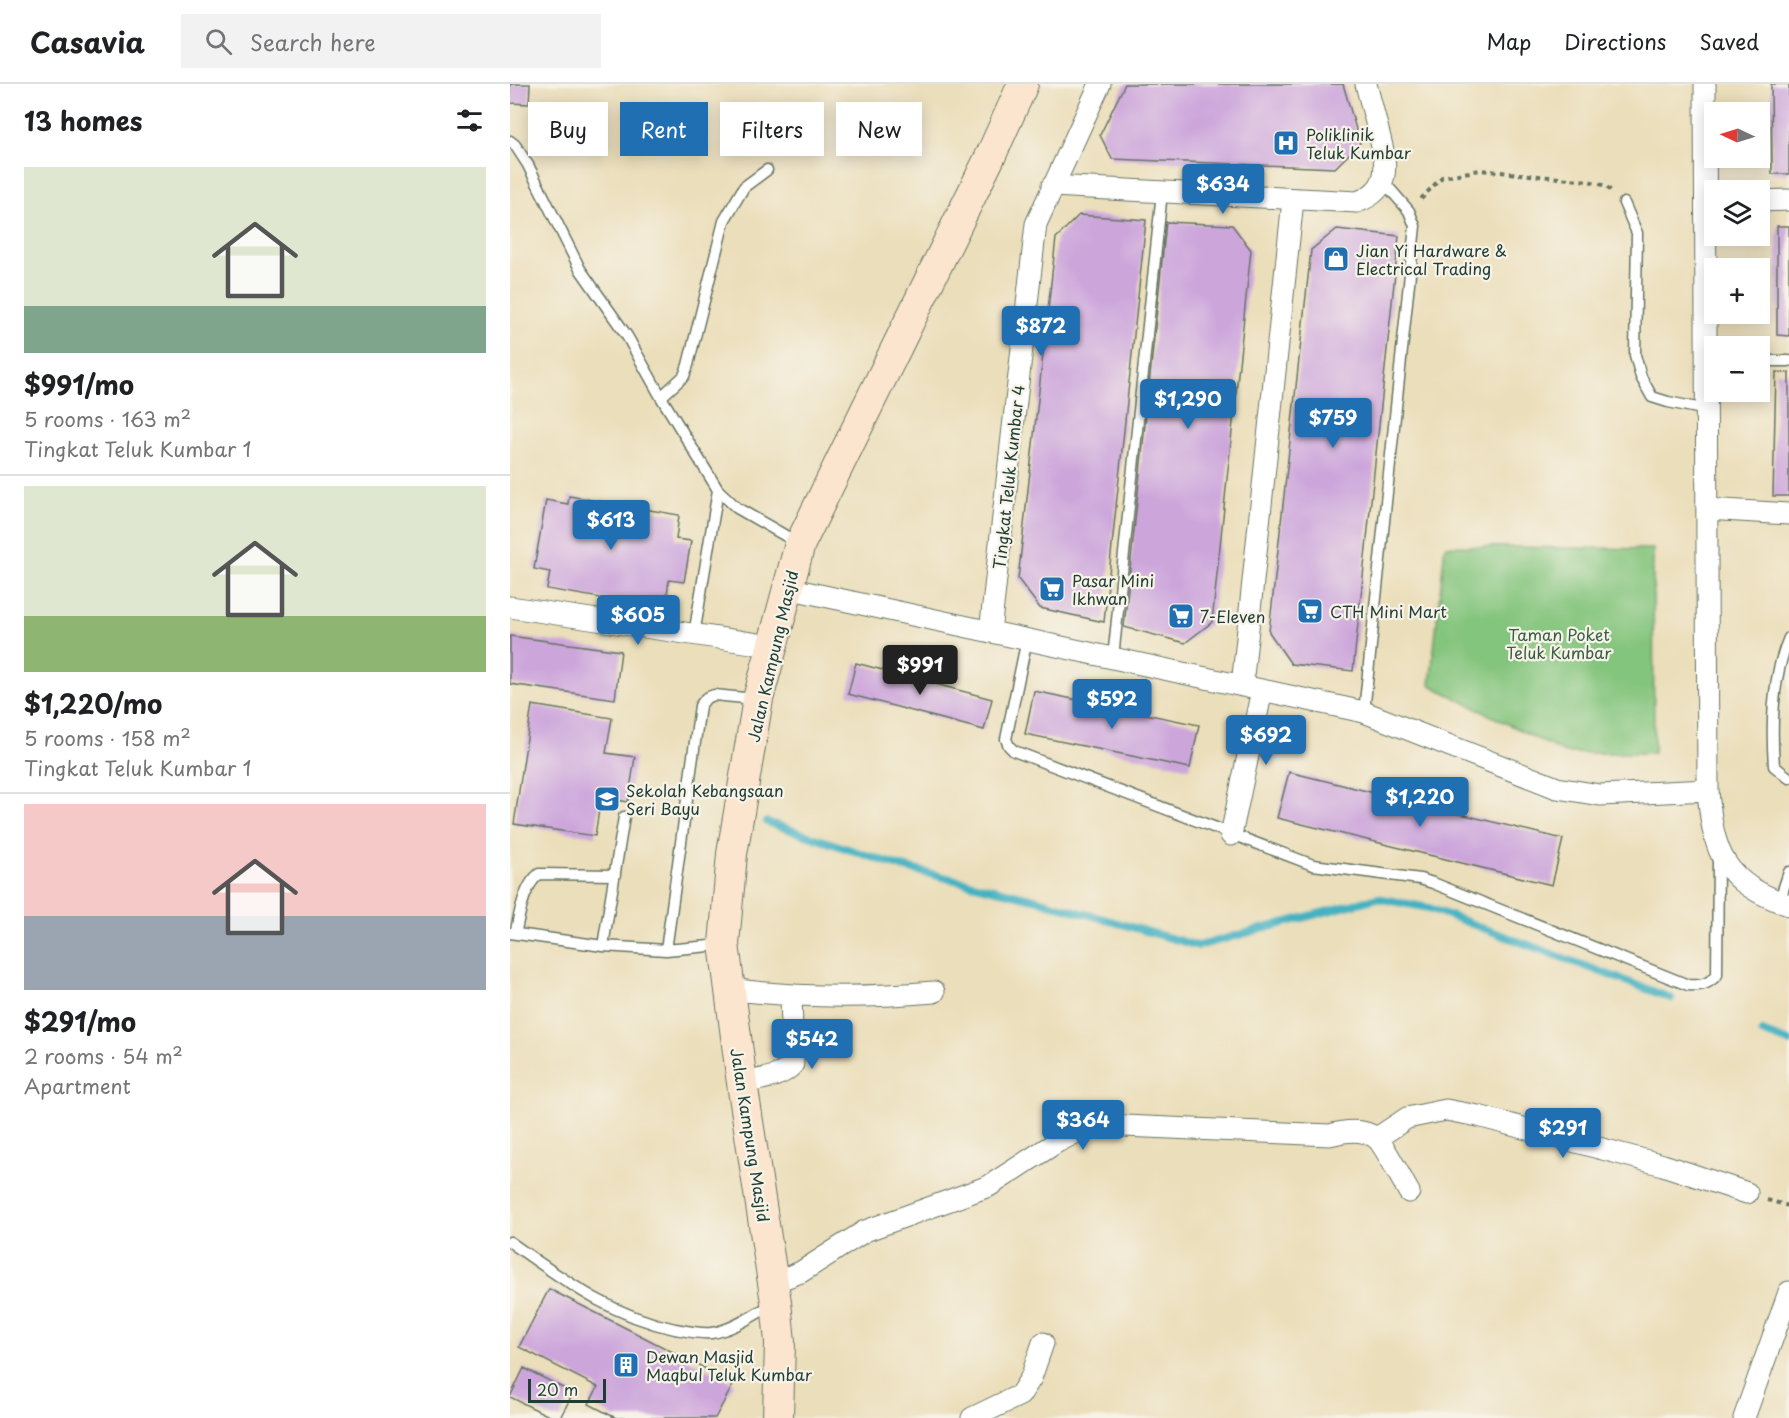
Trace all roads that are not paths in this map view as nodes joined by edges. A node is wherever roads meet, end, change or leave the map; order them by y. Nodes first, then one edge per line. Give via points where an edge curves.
1 (1023, 84) edge
2 (1100, 84) edge
3 (1366, 84) edge
4 (1705, 84) edge
5 (510, 141) edge
6 (767, 170) dead end
7 (1709, 180) edge
8 (1380, 185) junction
9 (1052, 186) junction
10 (1162, 192) junction
11 (1293, 200) junction
12 (1770, 201) edge
13 (1789, 201) edge
14 (1624, 203) road end
15 (1710, 246) edge
16 (1710, 336) edge
17 (1770, 361) edge
18 (1789, 361) edge
19 (661, 397) junction
20 (1707, 402) edge
21 (1707, 410) junction
22 (718, 490) junction
23 (1707, 509) junction
24 (1789, 514) edge
25 (800, 544) junction
26 (787, 588) junction
27 (510, 607) edge
28 (990, 632) junction
29 (694, 635) junction
30 (1789, 638) edge
31 (1027, 639) junction
32 (772, 646) junction
33 (1113, 658) junction
34 (1252, 688) junction
35 (758, 699) junction
36 (1364, 712) junction
37 (1789, 778) edge
38 (1708, 790) junction
39 (624, 817) dead end
40 (1232, 835) junction
41 (1718, 851) junction
42 (1789, 872) edge
43 (615, 875) junction
44 (1784, 903) edge
45 (512, 934) edge
46 (724, 944) junction
47 (603, 946) junction
48 (666, 950) junction
49 (729, 989) junction
50 (934, 992) dead end
51 (790, 995) junction
52 (742, 1083) junction
53 (1377, 1138) junction
54 (1409, 1192) dead end
55 (1747, 1193) dead end
56 (510, 1242) edge
57 (775, 1292) junction
58 (1789, 1292) edge
59 (1043, 1343) dead end
60 (778, 1418) edge
61 (972, 1418) edge
62 (1744, 1418) edge

1 - 25 street, Jalan Kampung Masjid
2 - 9 street, Tingkat Teluk Kumbar 4
3 - 8 street via 1386,167
4 - 7 street
5 - 19 lane via 528,165 580,269 627,336
6 - 19 lane via 744,187 724,221 688,365 684,376
8 - 11 street via 1357,202
8 - 36 lane via 1409,211 1415,226
9 - 10 street
9 - 28 street, Tingkat Teluk Kumbar 4 via 1036,224
10 - 11 street
10 - 33 lane
11 - 34 street
12 - 13 street
14 - 21 lane via 1637,233 1635,355 1641,377 1652,396
15 - 16 street
17 - 18 lane
19 - 22 lane
20 - 21 street
21 - 23 street
22 - 25 lane via 738,508
22 - 29 lane
23 - 24 street
23 - 38 street
25 - 26 street, Jalan Kampung Masjid
26 - 28 street
26 - 32 street, Jalan Kampung Masjid
27 - 29 street
28 - 31 street
29 - 32 street
30 - 37 lane via 1772,714 1774,766
31 - 33 street
31 - 40 lane via 1006,739 1014,751
32 - 35 street, Jalan Kampung Masjid
33 - 34 street
34 - 36 street
34 - 40 street
35 - 46 street, Jalan Kampung Masjid via 732,854
35 - 48 lane via 714,695 700,706
36 - 38 street via 1557,788 1600,795
38 - 41 street
39 - 43 lane
40 - 41 lane via 1312,865 1433,883 1688,985 1701,986 1717,975
41 - 44 street via 1733,874 1753,889
42 - 44 lane
43 - 45 lane via 540,874 532,880
43 - 47 lane
45 - 47 lane
46 - 48 lane
46 - 49 street, Jalan Kampung Masjid
47 - 48 lane
49 - 51 street
49 - 52 street, Jalan Kampung Masjid
50 - 51 street via 888,996
51 - 52 street via 794,1064 781,1074
52 - 57 street, Jalan Kampung Masjid
53 - 54 street
53 - 55 street via 1407,1118 1446,1110 1663,1166
53 - 57 street via 1346,1131 1330,1135 1101,1125 1081,1130 990,1186 865,1231
56 - 57 lane via 582,1293 628,1315 663,1326 711,1333 726,1329
57 - 60 street, Jalan Kampung Masjid via 780,1342
58 - 62 street
59 - 61 street via 1031,1378 1020,1395

